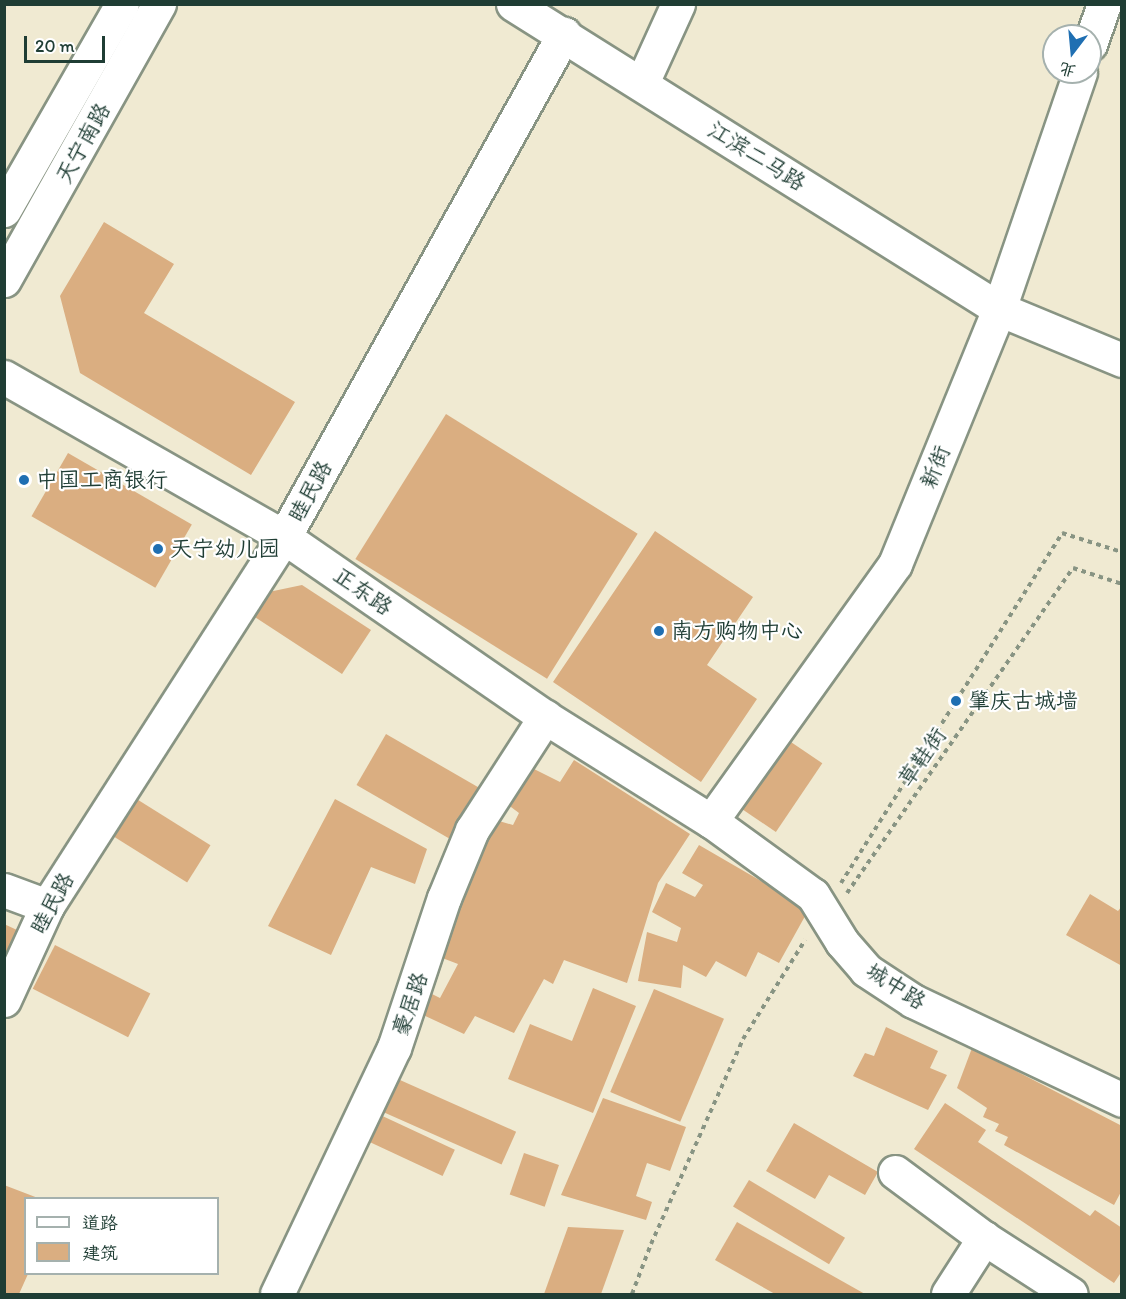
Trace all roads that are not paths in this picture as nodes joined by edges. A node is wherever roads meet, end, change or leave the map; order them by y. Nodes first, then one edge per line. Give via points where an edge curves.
1 (122, 4) edge
2 (159, 4) edge
3 (513, 4) edge
4 (678, 4) edge
5 (1104, 4) edge
6 (1097, 24) edge
7 (564, 34) junction
8 (642, 83) junction
9 (1076, 84) edge
10 (4, 210) edge
11 (9, 261) edge
12 (999, 309) junction
13 (1122, 360) edge
14 (4, 376) edge
15 (284, 537) junction
16 (545, 717) junction
17 (711, 821) junction
18 (4, 890) edge
19 (47, 906) junction
20 (4, 1000) edge
21 (1122, 1100) edge
22 (895, 1172) dead end
23 (984, 1238) junction
24 (276, 1294) edge
25 (948, 1294) edge
26 (1071, 1294) edge

1 - 10 street, 天宁南路
2 - 11 street, 天宁南路
3 - 7 street, 江滨二马路
4 - 8 street
5 - 6 street
7 - 8 street, 江滨二马路
7 - 15 street, 睦民路
8 - 12 street, 江滨二马路
9 - 12 street, 新街
12 - 13 street, 江滨二马路
12 - 17 street, 新街 via 895,564
14 - 15 street, 正东路
15 - 16 street, 正东路
15 - 19 street, 睦民路
16 - 17 street, 正东路
16 - 24 street, 豪居路 via 472,830 444,898 394,1048
17 - 21 street, 城中路 via 813,895 842,942 866,970 913,1000
18 - 19 street
19 - 20 street, 睦民路
22 - 23 street
23 - 25 street
23 - 26 street

